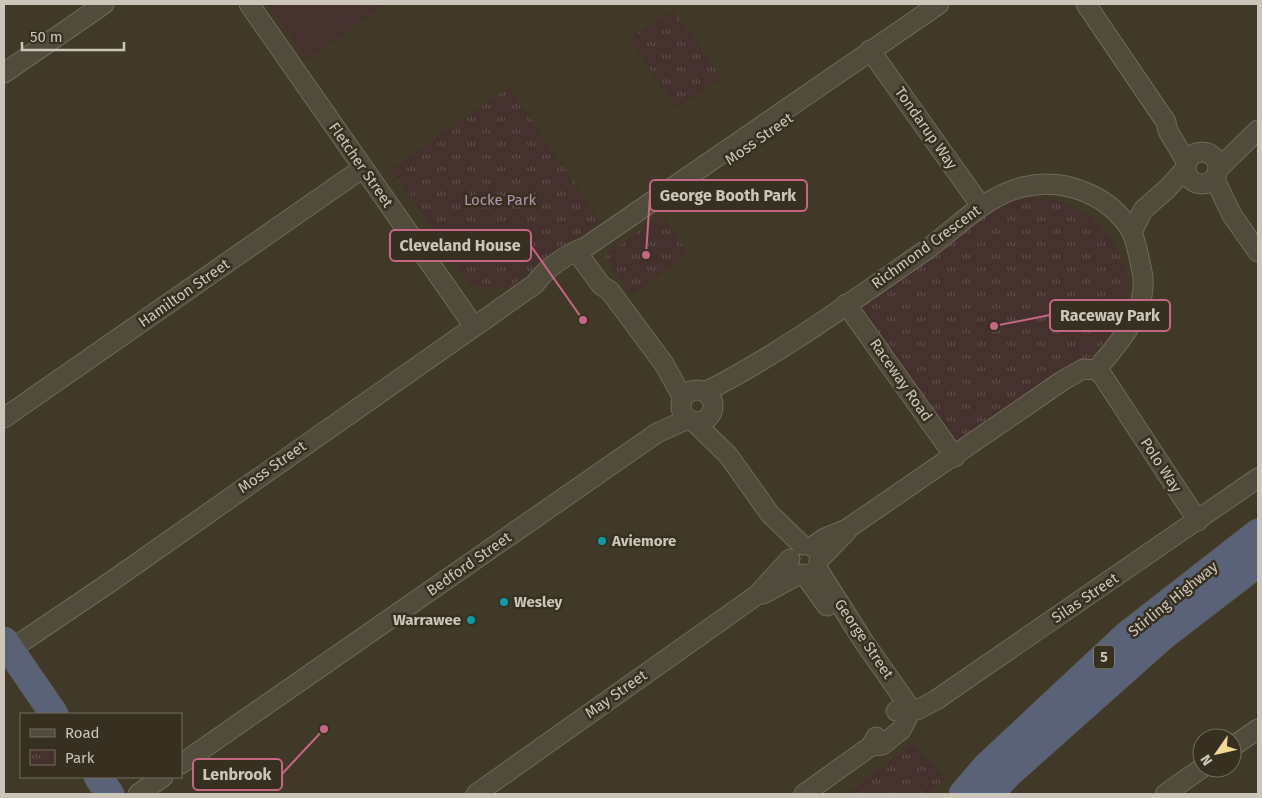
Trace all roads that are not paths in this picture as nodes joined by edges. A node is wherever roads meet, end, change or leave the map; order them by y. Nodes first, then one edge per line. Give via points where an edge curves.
1 (104, 4) edge
2 (249, 4) edge
3 (940, 4) edge
4 (954, 4) edge
5 (1086, 4) edge
6 (873, 54) junction
7 (4, 73) edge
8 (1255, 133) edge
9 (363, 168) junction
10 (1201, 169) junction
11 (981, 206) junction
12 (1125, 223) junction
13 (1258, 252) edge
14 (584, 253) junction
15 (846, 304) junction
16 (473, 326) junction
17 (1096, 376) junction
18 (696, 405) junction
19 (4, 418) edge
20 (955, 456) junction
21 (1258, 478) edge
22 (1198, 521) junction
23 (1258, 533) edge
24 (805, 560) junction
25 (1258, 563) edge
26 (8, 655) edge
27 (902, 711) junction
28 (53, 713) edge
29 (1258, 729) edge
30 (1242, 740) edge
31 (182, 763) edge
32 (1192, 775) edge
33 (99, 778) edge
34 (162, 778) edge
35 (110, 794) edge
36 (138, 794) edge
37 (478, 794) edge
38 (804, 794) edge
39 (963, 794) edge
40 (990, 794) edge
41 (1165, 794) edge

1 - 7 street
2 - 9 street, Fletcher Street
3 - 6 street, Moss Street
4 - 6 street, Moss Street
5 - 10 street
6 - 11 street, Tondarup Way
6 - 14 street, Moss Street
8 - 10 street
9 - 16 street, Fletcher Street
9 - 19 street, Hamilton Street
10 - 12 street
10 - 13 street via 1229,215
11 - 12 street, Richmond Crescent via 1021,187 1049,184 1091,194
11 - 15 street, Richmond Crescent via 952,231
12 - 17 street via 1142,274 1139,306 1126,334
14 - 16 street, Moss Street via 549,281 535,284
14 - 18 street, George Street via 610,281 610,291
15 - 18 street, Richmond Crescent
15 - 20 street, Raceway Road
16 - 26 street, Moss Street
17 - 20 street via 1083,369
17 - 22 street, Polo Way via 1102,375
18 - 24 street, George Street via 770,514 770,519
18 - 31 street, Bedford Street
20 - 24 street via 847,529 825,538
21 - 22 street, Silas Street
22 - 27 street, Silas Street via 936,700
23 - 39 highway, Stirling Highway / 5 via 1126,636 986,767
24 - 27 street, George Street
24 - 37 street, May Street via 762,594 757,594
25 - 40 highway, Stirling Highway / 5 via 1163,636 1008,774
26 - 28 highway
27 - 38 street via 871,746
29 - 30 street
32 - 41 street
33 - 35 highway
34 - 36 street

